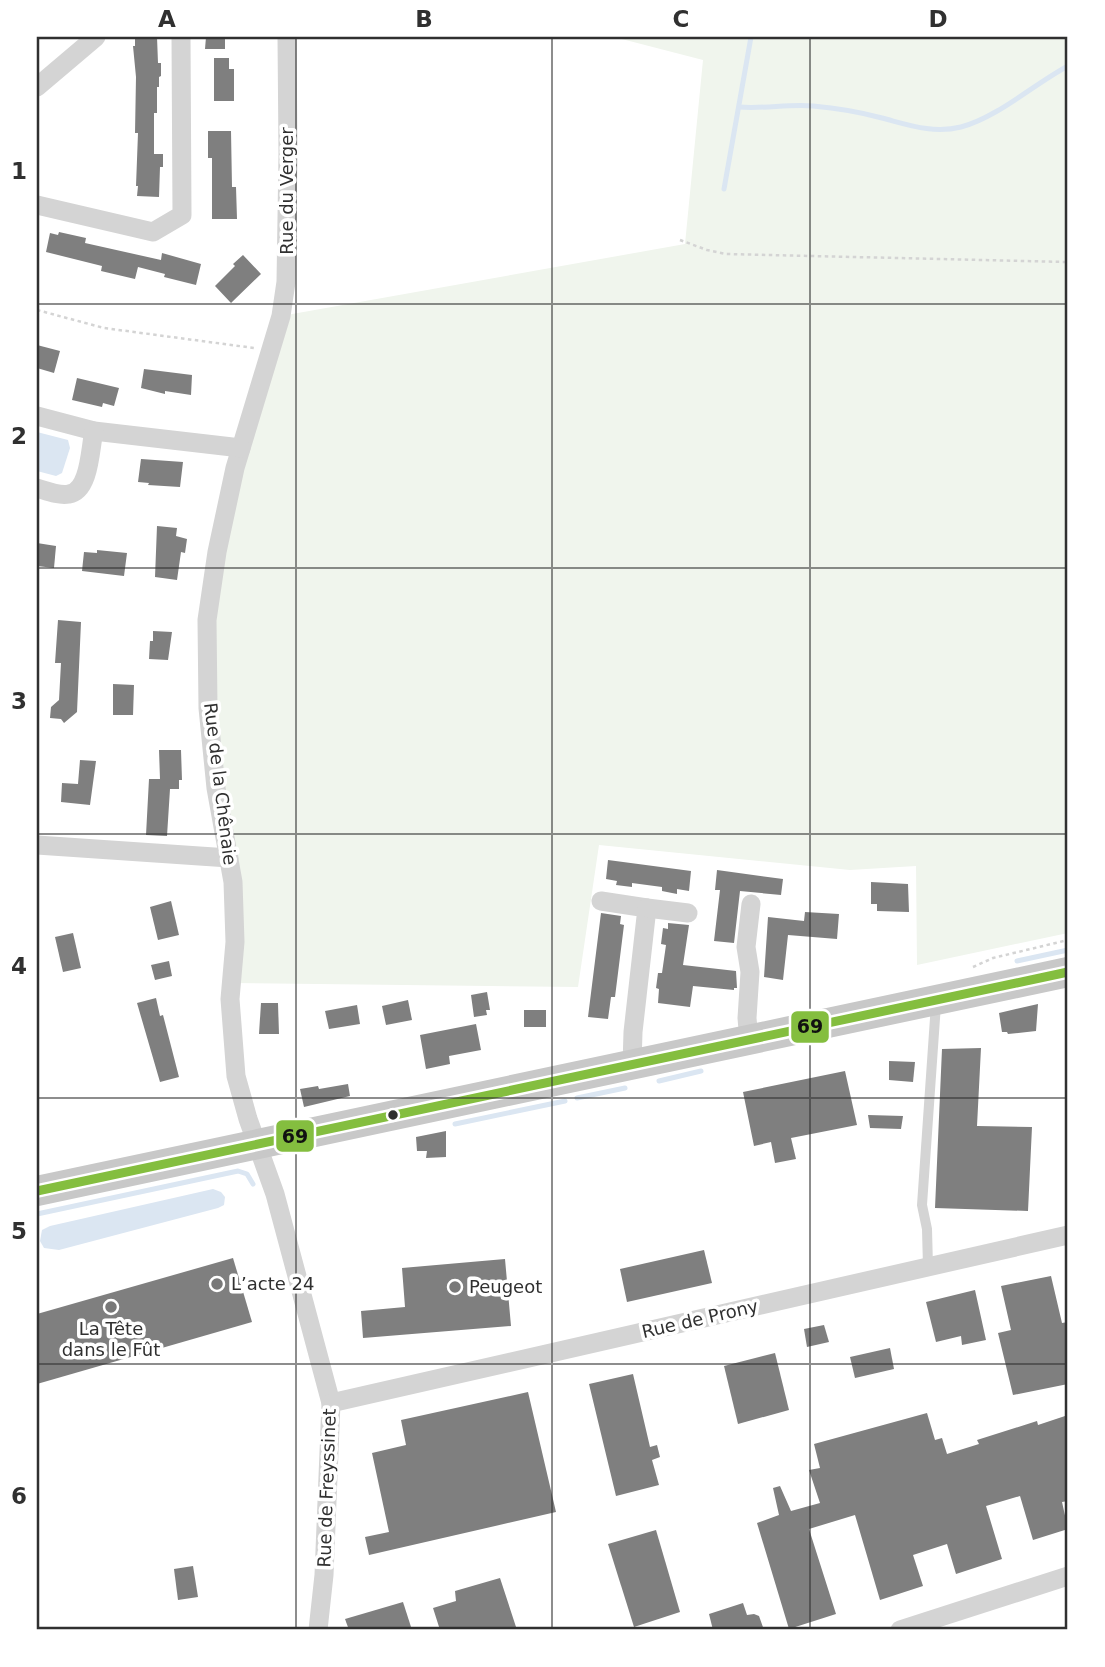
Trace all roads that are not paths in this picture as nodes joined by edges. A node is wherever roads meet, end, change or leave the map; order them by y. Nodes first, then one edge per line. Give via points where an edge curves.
1 (96, 37) edge
2 (181, 37) edge
3 (287, 37) edge
4 (37, 87) edge
5 (37, 205) edge
6 (273, 347) joint
7 (37, 416) edge
8 (93, 431) junction
9 (241, 448) junction
10 (37, 488) edge
11 (37, 845) edge
12 (229, 858) junction
13 (601, 901) dead end
14 (751, 904) dead end
15 (647, 908) junction
16 (688, 914) dead end
17 (1068, 972) edge
18 (936, 1000) junction
19 (749, 1041) junction
20 (632, 1065) junction
21 (258, 1145) junction
22 (37, 1191) edge
23 (1068, 1235) edge
24 (928, 1267) junction
25 (331, 1403) junction
26 (1068, 1576) edge
27 (318, 1630) edge
28 (900, 1630) edge

1 - 4 street
2 - 5 street via 182,215 153,233
3 - 6 street, Rue du Verger via 286,282
6 - 9 street, Rue de la Chênaie
7 - 8 street
8 - 9 street
8 - 10 street via 79,491 66,495
9 - 12 street, Rue de la Chênaie via 207,620 208,708
11 - 12 street
12 - 21 street, Rue de la Chênaie via 235,942 230,983 232,1038 236,1076
13 - 15 street
14 - 19 street
15 - 16 street
15 - 20 street
17 - 18 main road
18 - 19 main road
18 - 24 lane via 922,1205
19 - 20 main road
20 - 21 main road
21 - 22 main road
21 - 25 street, Rue de Freyssinet
23 - 24 street, Rue de Prony
24 - 25 street, Rue de Prony
25 - 27 street, Rue de Freyssinet
26 - 28 street

